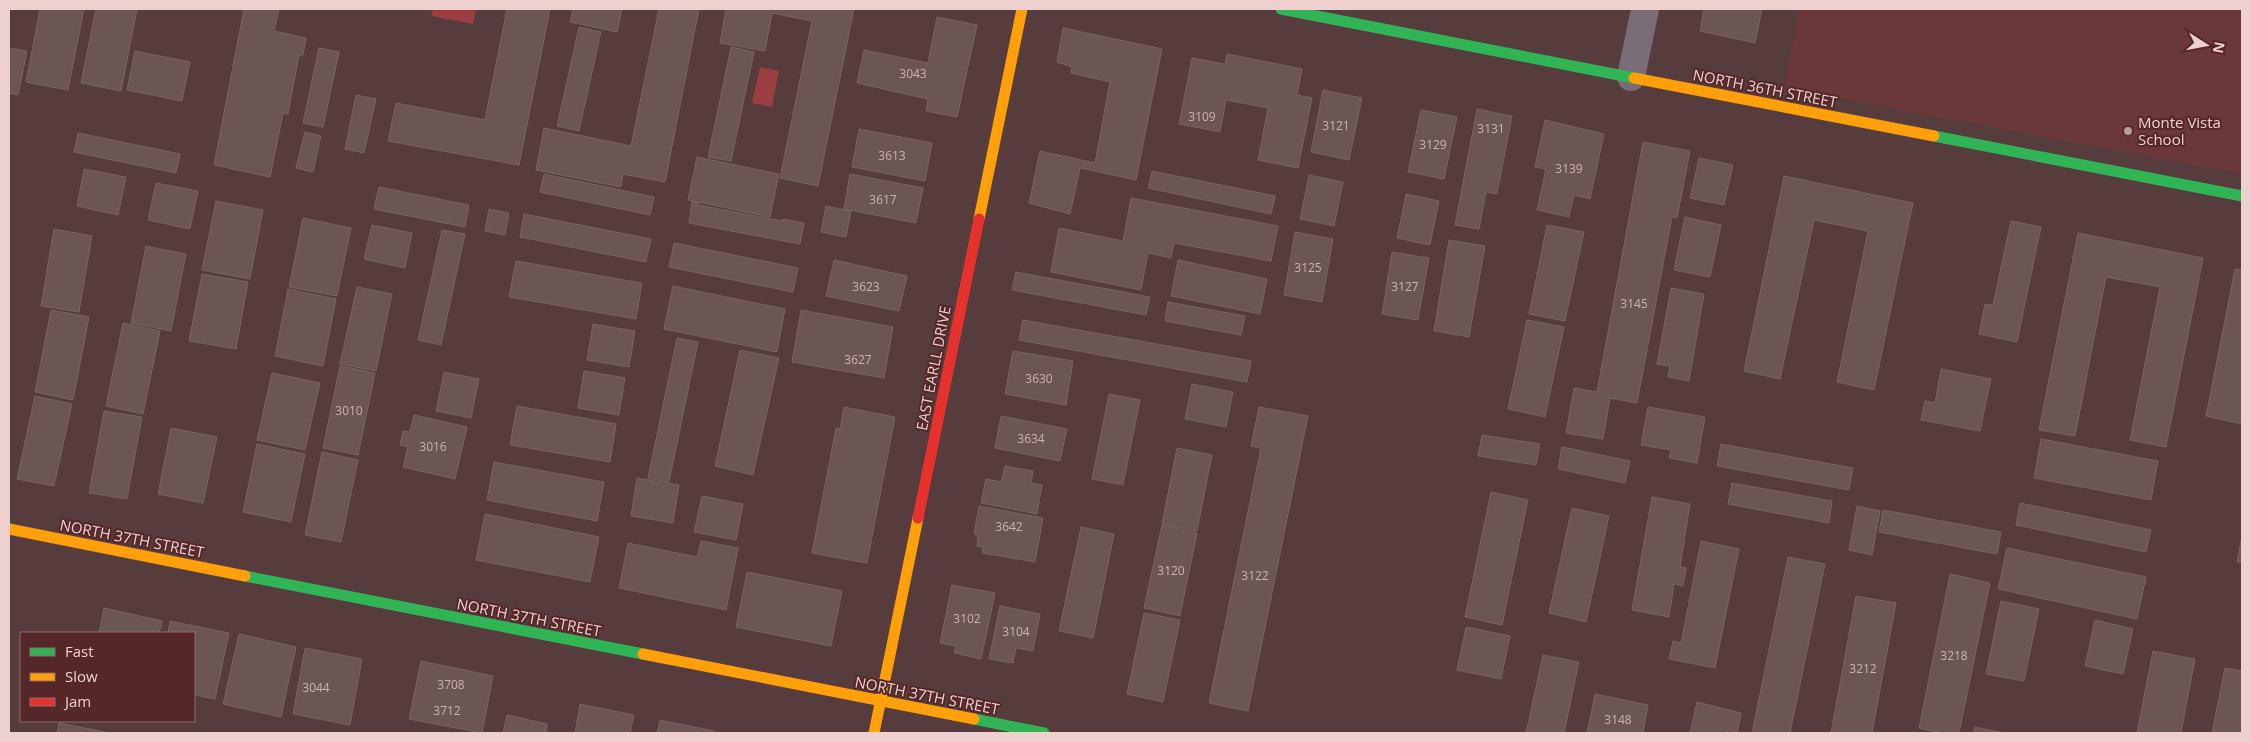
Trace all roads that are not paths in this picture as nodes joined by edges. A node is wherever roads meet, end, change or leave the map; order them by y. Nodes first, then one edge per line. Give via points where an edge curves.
1 (1022, 9) edge
2 (1282, 9) edge
3 (1645, 9) edge
4 (1337, 14) edge
5 (1631, 77) junction
6 (2242, 196) edge
7 (9, 529) edge
8 (880, 701) junction
9 (874, 733) edge
10 (1044, 733) edge

1 - 8 street, EAST EARLL DRIVE
2 - 4 street, NORTH 36TH STREET
3 - 5 street
4 - 5 street, NORTH 36TH STREET
5 - 6 street, NORTH 36TH STREET
7 - 8 street, NORTH 37TH STREET
8 - 9 street, EAST EARLL DRIVE
8 - 10 street, NORTH 37TH STREET

